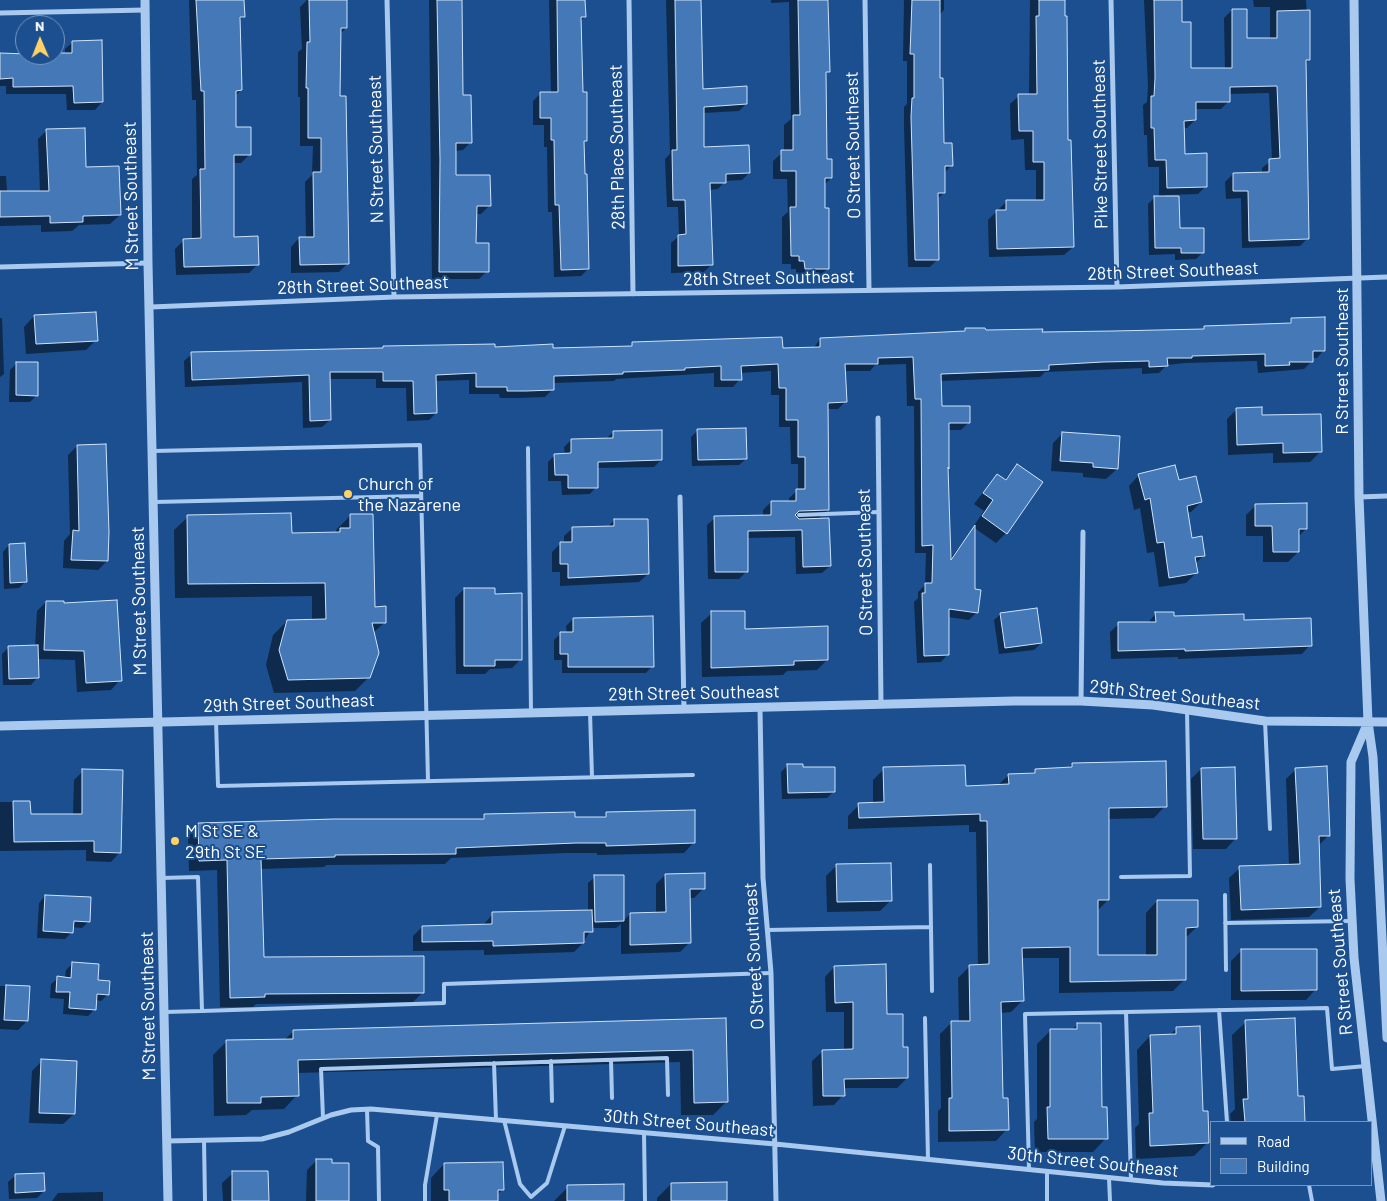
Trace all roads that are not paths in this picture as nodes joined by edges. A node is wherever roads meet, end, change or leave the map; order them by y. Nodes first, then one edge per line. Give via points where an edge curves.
1 (387, 0) edge
2 (629, 0) edge
3 (865, 0) edge
4 (1111, 0) edge
5 (1354, 0) edge
6 (145, 5) edge
7 (0, 13) edge
8 (148, 263) junction
9 (0, 268) edge
10 (1387, 277) edge
11 (1358, 279) junction
12 (1117, 287) junction
13 (869, 290) junction
14 (633, 294) junction
15 (394, 297) junction
16 (151, 307) junction
17 (878, 418) dead end
18 (528, 448) dead end
19 (153, 451) junction
20 (422, 496) junction
21 (1359, 496) junction
22 (1387, 496) edge
23 (680, 497) dead end
24 (154, 502) junction
25 (879, 512) junction
26 (799, 515) dead end
27 (1083, 532) dead end
28 (1081, 701) junction
29 (881, 705) junction
30 (760, 709) junction
31 (1187, 709) junction
32 (684, 710) junction
33 (590, 711) junction
34 (531, 712) junction
35 (426, 715) junction
36 (216, 721) junction
37 (1265, 721) junction
38 (1368, 722) junction
39 (1387, 722) edge
40 (158, 723) junction
41 (0, 726) edge
42 (693, 775) dead end
43 (592, 777) junction
44 (428, 781) junction
45 (1270, 829) dead end
46 (930, 865) dead end
47 (1121, 877) dead end
48 (161, 878) junction
49 (1225, 895) dead end
50 (1352, 921) junction
51 (1225, 923) junction
52 (931, 927) junction
53 (767, 930) junction
54 (1226, 970) dead end
55 (771, 973) junction
56 (932, 991) dead end
57 (1219, 1010) junction
58 (202, 1011) junction
59 (164, 1012) junction
60 (1126, 1012) junction
61 (925, 1018) dead end
62 (1387, 1038) edge
63 (611, 1060) junction
64 (551, 1061) junction
65 (494, 1063) junction
66 (1366, 1066) junction
67 (668, 1095) dead end
68 (612, 1098) dead end
69 (552, 1101) dead end
70 (366, 1109) junction
71 (437, 1115) junction
72 (323, 1118) junction
73 (496, 1120) junction
74 (504, 1120) junction
75 (1227, 1121) edge
76 (1371, 1121) edge
77 (565, 1126) junction
78 (644, 1133) junction
79 (204, 1140) junction
80 (167, 1141) junction
81 (774, 1144) junction
82 (1373, 1149) edge
83 (928, 1159) junction
84 (1029, 1169) junction
85 (1047, 1171) junction
86 (1109, 1178) junction
87 (1131, 1180) junction
88 (1210, 1185) edge
89 (1309, 1186) edge
90 (531, 1199) edge
91 (168, 1201) edge
92 (205, 1201) edge
93 (379, 1201) edge
94 (425, 1201) edge
95 (645, 1201) edge
96 (776, 1201) edge
97 (1047, 1201) edge
98 (1110, 1201) edge
99 (1312, 1201) edge
100 (1381, 1201) edge

1 - 15 street, N Street Southeast
2 - 14 street, 28th Place Southeast
3 - 13 street, O Street Southeast
4 - 12 street, Pike Street Southeast
5 - 11 street, R Street Southeast
6 - 7 street
6 - 8 street, M Street Southeast
8 - 9 street
8 - 16 street, M Street Southeast
10 - 11 street, 28th Street Southeast
11 - 12 street, 28th Street Southeast
11 - 21 street, R Street Southeast
12 - 13 street, 28th Street Southeast
13 - 14 street, 28th Street Southeast
14 - 15 street, 28th Street Southeast
15 - 16 street, 28th Street Southeast
16 - 19 street, M Street Southeast
17 - 25 street, O Street Southeast
18 - 34 lane
19 - 20 lane via 420,445
19 - 24 street, M Street Southeast
20 - 24 lane
20 - 35 lane
21 - 22 street
21 - 38 street, R Street Southeast
23 - 32 street
24 - 40 street, M Street Southeast
25 - 26 lane
25 - 29 street, O Street Southeast
27 - 28 street
28 - 29 street, 29th Street Southeast
28 - 31 street, 29th Street Southeast
29 - 30 street, 29th Street Southeast
30 - 32 street, 29th Street Southeast
30 - 53 street, O Street Southeast
31 - 37 street, 29th Street Southeast
31 - 47 lane via 1190,876
32 - 33 street, 29th Street Southeast
33 - 34 street, 29th Street Southeast
33 - 43 lane
34 - 35 street, 29th Street Southeast
35 - 36 street, 29th Street Southeast
35 - 44 lane
36 - 40 street, 29th Street Southeast
36 - 44 lane via 218,786
37 - 38 street, 29th Street Southeast
37 - 45 lane
38 - 39 street, 29th Street Southeast
38 - 50 street, R Street Southeast via 1351,762
38 - 62 street, R Street Southeast via 1373,757
40 - 41 street, 29th Street Southeast
40 - 48 street, M Street Southeast
42 - 43 lane
43 - 44 lane
46 - 52 lane
48 - 58 lane via 198,877
48 - 59 street, M Street Southeast
49 - 51 lane
50 - 51 lane
50 - 66 street, R Street Southeast
51 - 54 lane
52 - 53 lane
52 - 56 lane
53 - 55 street, O Street Southeast
55 - 58 lane via 444,984 444,1003
55 - 81 street, O Street Southeast
57 - 60 lane
57 - 66 lane via 1327,1008 1332,1069
57 - 75 lane
58 - 59 lane
59 - 80 street, M Street Southeast
60 - 84 lane via 1025,1014
60 - 87 lane
61 - 83 lane
63 - 64 lane
63 - 67 lane via 667,1058
63 - 68 lane
64 - 65 lane
64 - 69 lane
65 - 72 lane via 321,1069
65 - 73 lane
66 - 76 street, R Street Southeast
70 - 71 street, 30th Street Southeast
70 - 72 street, 30th Street Southeast
70 - 93 lane via 368,1141 378,1146
71 - 73 street, 30th Street Southeast
71 - 94 lane
72 - 79 street, 30th Street Southeast via 262,1139
73 - 74 street, 30th Street Southeast
74 - 77 street, 30th Street Southeast
74 - 90 lane via 520,1184
77 - 78 street, 30th Street Southeast
77 - 90 lane via 547,1183
78 - 81 street, 30th Street Southeast
78 - 95 lane
79 - 80 street, 30th Street Southeast
79 - 92 lane
80 - 91 street, M Street Southeast
81 - 83 street, 30th Street Southeast
81 - 96 street, O Street Southeast
82 - 100 street, R Street Southeast
83 - 84 street, 30th Street Southeast
84 - 85 street, 30th Street Southeast
85 - 86 street, 30th Street Southeast
85 - 97 lane
86 - 87 street, 30th Street Southeast
86 - 98 lane
87 - 88 street, 30th Street Southeast
89 - 99 lane

